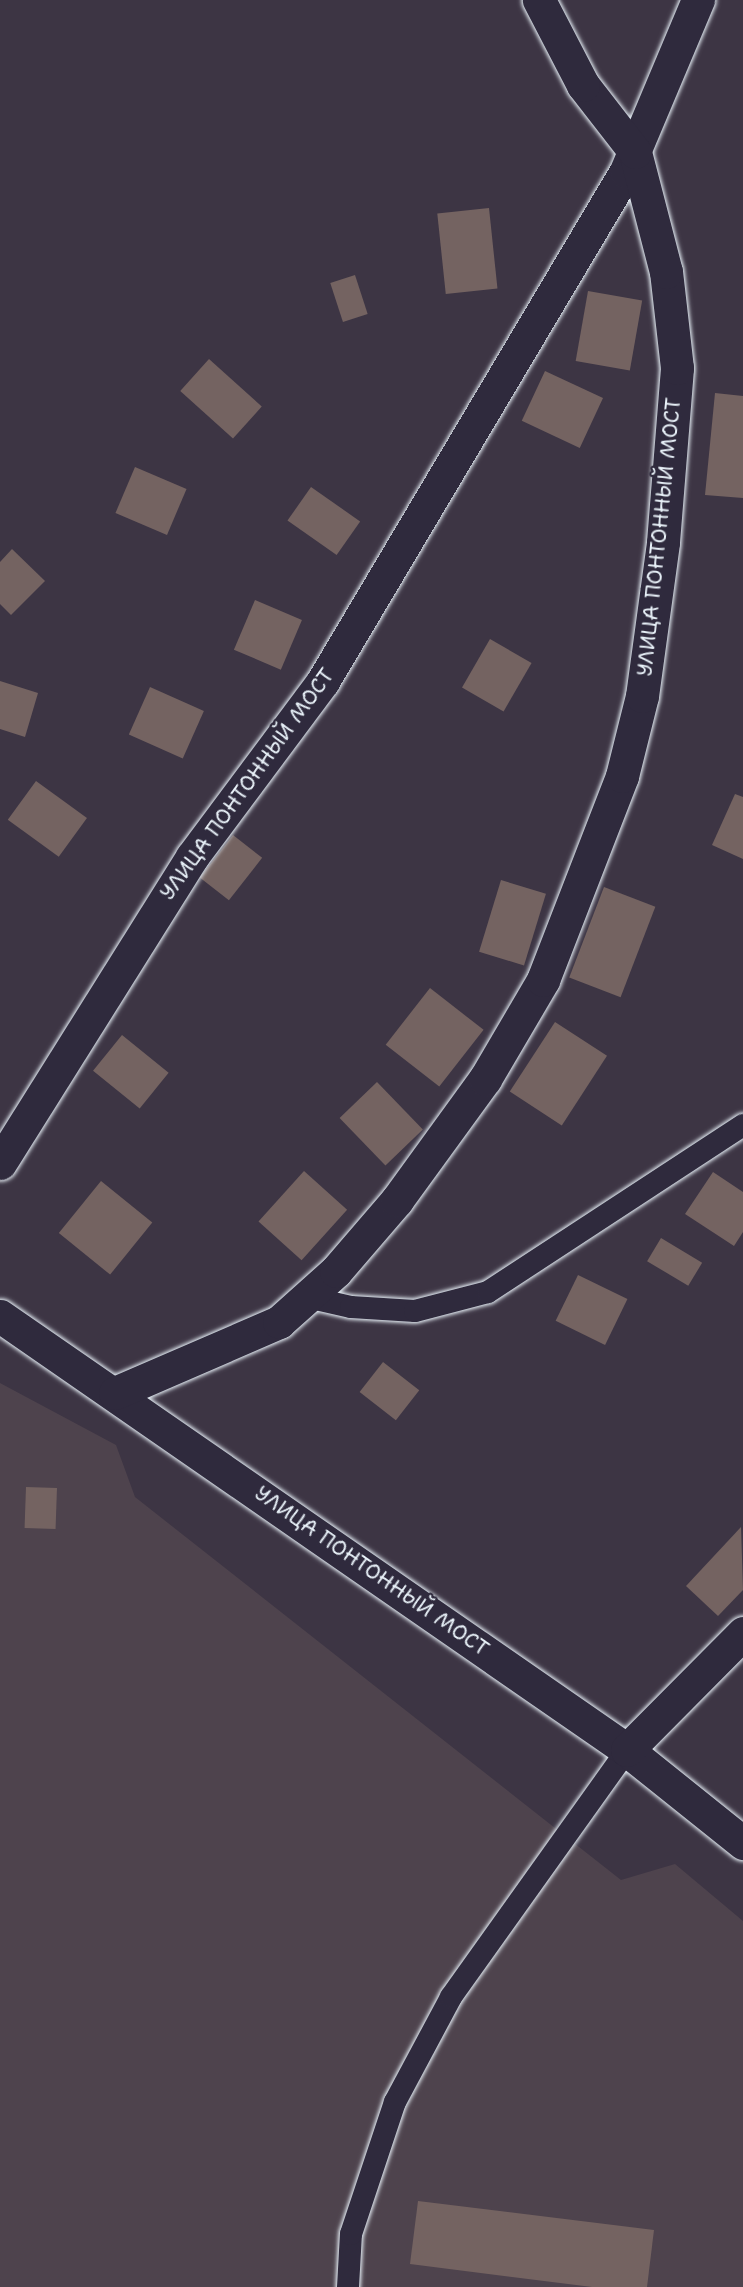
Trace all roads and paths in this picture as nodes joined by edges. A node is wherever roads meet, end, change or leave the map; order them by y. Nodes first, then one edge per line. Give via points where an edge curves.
1 (539, 0) edge
2 (698, 0) edge
3 (635, 153) junction
4 (743, 1125) edge
5 (0, 1163) edge
6 (307, 1297) junction
7 (0, 1316) edge
8 (115, 1393) junction
9 (743, 1633) edge
10 (627, 1750) junction
11 (743, 1843) edge
12 (348, 2287) edge

1 - 3 street, УЛИЦА ПОНТОННЫЙ МОСТ via 583,85
2 - 3 street, УЛИЦА ПОНТОННЫЙ МОСТ
3 - 5 street, УЛИЦА ПОНТОННЫЙ МОСТ via 324,681 192,857
3 - 6 street, УЛИЦА ПОНТОННЫЙ МОСТ via 666,272 677,368 663,542 642,696 622,776 543,980 484,1079 398,1200
4 - 6 lane via 488,1292 415,1311 351,1307
6 - 8 street, УЛИЦА ПОНТОННЫЙ МОСТ via 279,1322
7 - 8 street, УЛИЦА ПОНТОННЫЙ МОСТ
8 - 10 street, УЛИЦА ПОНТОННЫЙ МОСТ
9 - 10 street
10 - 11 street, УЛИЦА ПОНТОННЫЙ МОСТ
10 - 12 lane via 451,1997 395,2102 351,2234

